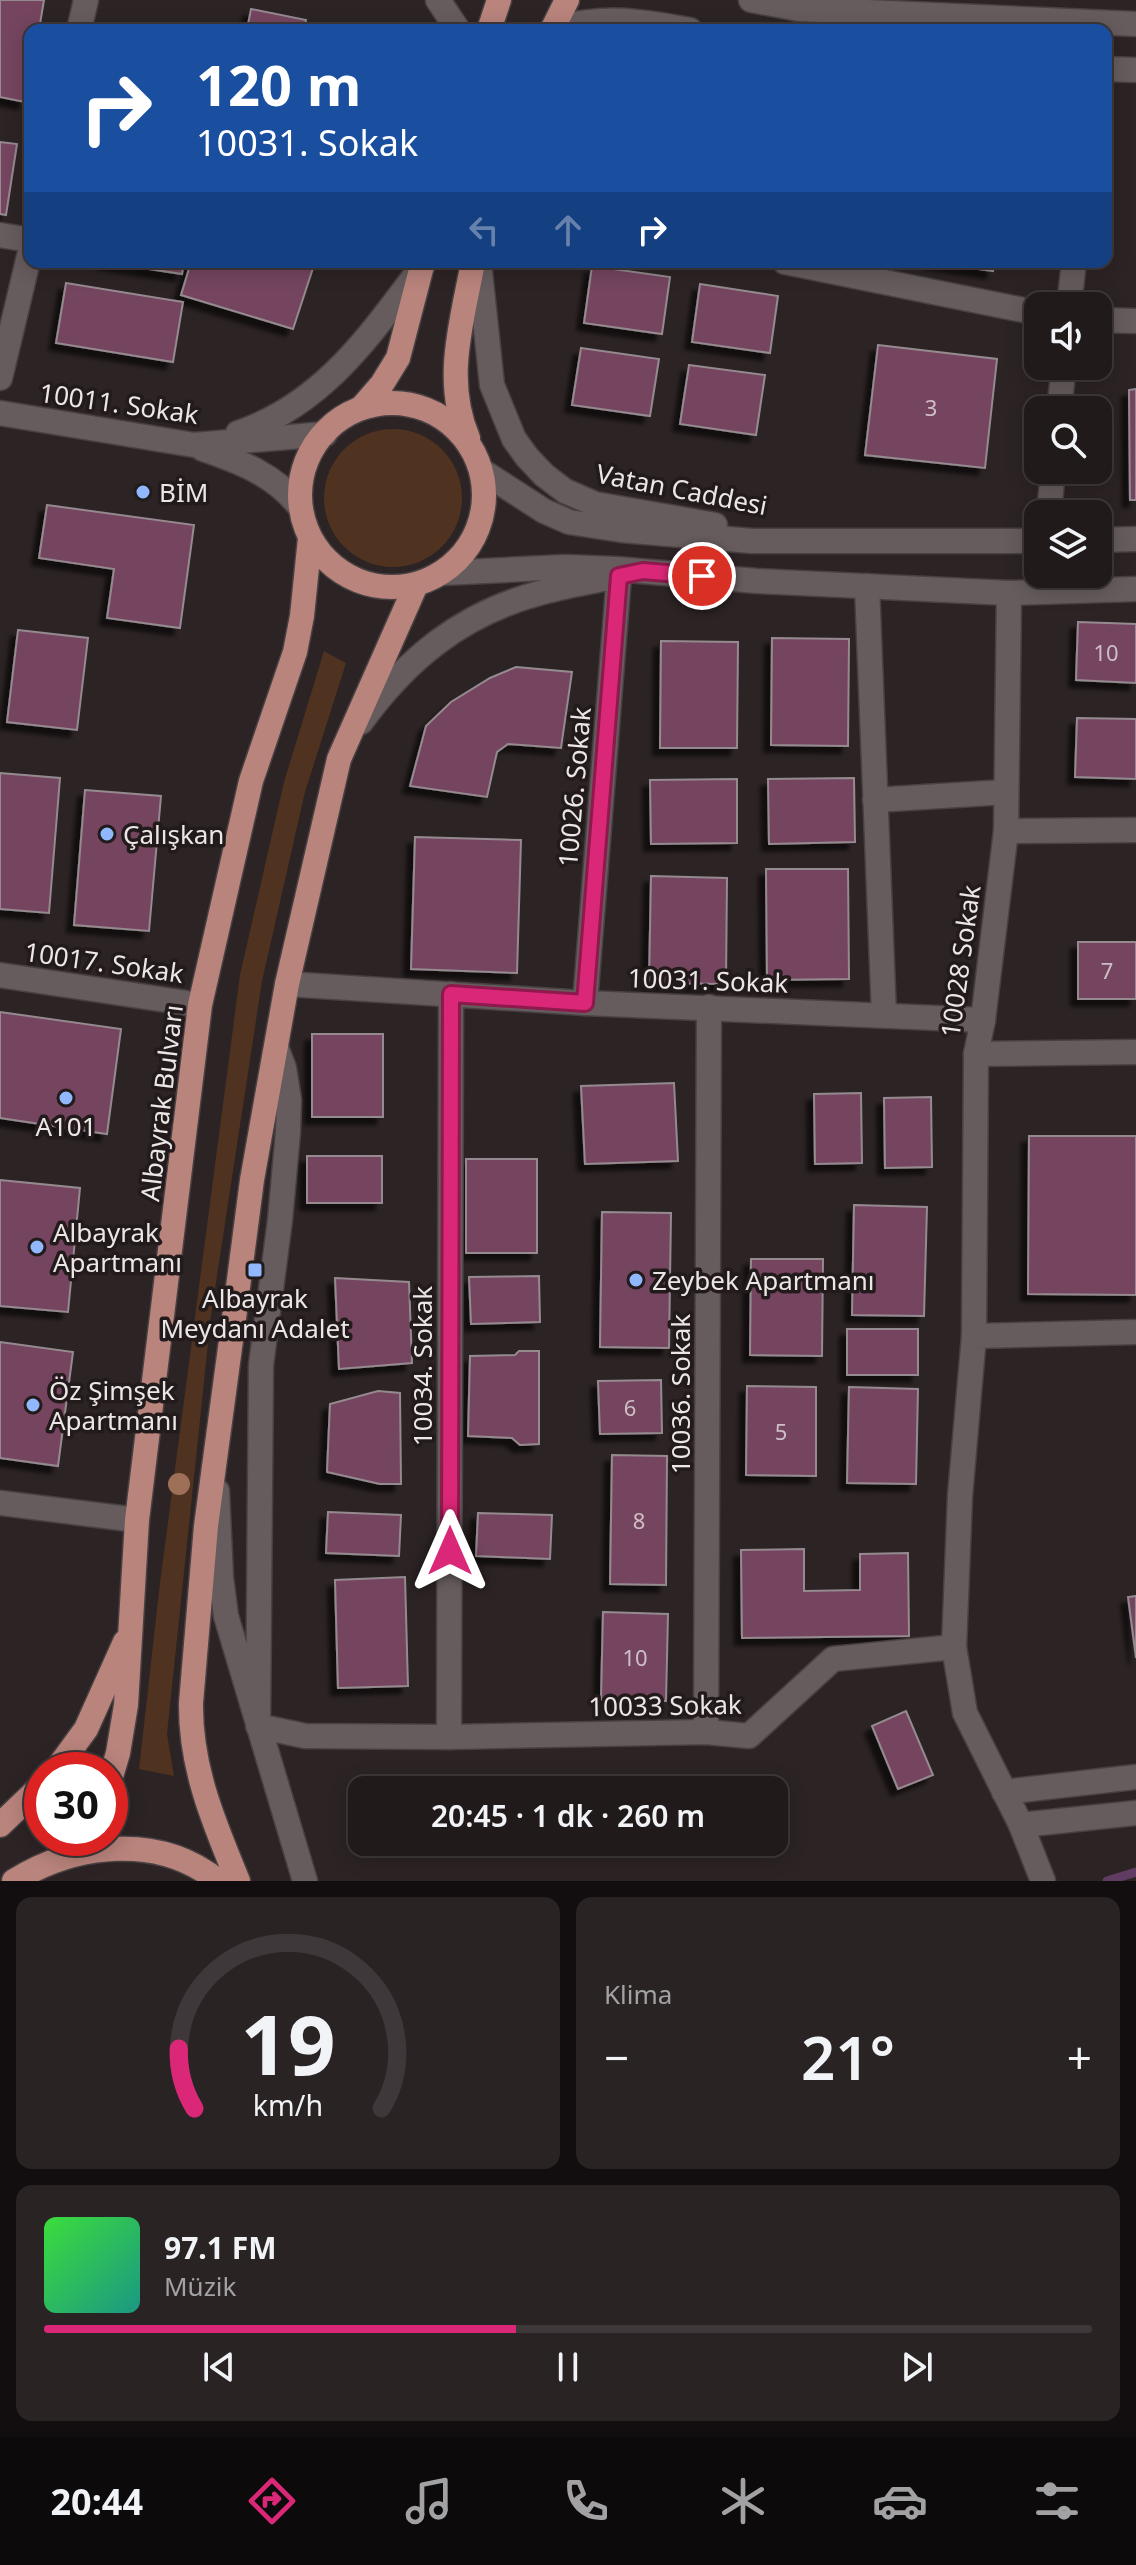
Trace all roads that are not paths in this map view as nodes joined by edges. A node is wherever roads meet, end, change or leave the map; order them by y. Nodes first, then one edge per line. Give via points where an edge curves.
1 (86, 0) edge
2 (438, 0) edge
3 (499, 0) edge
4 (567, 0) edge
5 (751, 0) edge
6 (80, 24) edge
7 (454, 24) edge
8 (491, 24) edge
9 (555, 24) edge
10 (574, 24) edge
11 (657, 24) edge
12 (1136, 24) edge
13 (1112, 69) edge
14 (1136, 70) edge
15 (0, 235) edge
16 (24, 239) edge
17 (26, 268) edge
18 (420, 268) edge
19 (422, 268) edge
20 (475, 268) edge
21 (477, 268) edge
22 (815, 268) edge
23 (1073, 268) edge
24 (1071, 292) edge
25 (1024, 310) edge
26 (1112, 320) edge
27 (1136, 321) edge
28 (0, 378) edge
29 (362, 407) junction
30 (0, 413) edge
31 (325, 434) junction
32 (471, 444) junction
33 (194, 445) junction
34 (482, 471) junction
35 (300, 507) junction
36 (310, 538) junction
37 (1136, 539) edge
38 (1112, 540) edge
39 (804, 541) junction
40 (1024, 541) edge
41 (643, 571) junction
42 (443, 573) junction
43 (619, 576) junction
44 (416, 585) junction
45 (867, 586) junction
46 (1136, 589) edge
47 (1009, 593) junction
48 (339, 759) junction
49 (1006, 792) junction
50 (875, 800) junction
51 (1136, 830) edge
52 (1006, 831) junction
53 (0, 975) edge
54 (287, 984) junction
55 (451, 994) junction
56 (585, 1003) junction
57 (200, 1005) junction
58 (709, 1007) junction
59 (884, 1015) junction
60 (983, 1020) junction
61 (276, 1047) junction
62 (1136, 1052) edge
63 (976, 1054) junction
64 (236, 1300) junction
65 (1136, 1332) edge
66 (974, 1336) junction
67 (261, 1365) junction
68 (215, 1461) junction
69 (0, 1503) edge
70 (137, 1520) junction
71 (131, 1629) junction
72 (954, 1647) junction
73 (258, 1726) junction
74 (706, 1732) junction
75 (449, 1737) junction
76 (69, 1752) edge
77 (118, 1752) edge
78 (1136, 1777) edge
79 (1004, 1792) junction
80 (24, 1802) edge
81 (1136, 1813) edge
82 (0, 1825) edge
83 (1021, 1825) junction
84 (47, 1856) edge
85 (36, 1867) junction
86 (14, 1881) edge
87 (218, 1881) edge
88 (238, 1881) edge
89 (305, 1881) edge
90 (1043, 1881) edge

1 - 6 street
2 - 7 street
3 - 8 main road
4 - 9 main road
5 - 12 street via 842,12
10 - 11 street via 630,19
13 - 14 street
15 - 16 street
17 - 28 street
18 - 33 street via 346,363 299,405 258,426
19 - 29 main road via 398,358
20 - 32 main road via 454,379 461,423
21 - 39 street, Vatan Caddesi via 492,385 514,439 544,475 595,504
22 - 25 street
23 - 24 street
26 - 27 street
29 - 31 main road
29 - 32 main road via 394,402 425,408 451,422
30 - 33 street, 10011. Sokak
31 - 33 street, 10011. Sokak
31 - 35 main road via 313,446 301,475
32 - 34 main road
33 - 35 street via 257,470
34 - 39 street, Vatan Caddesi via 569,522 675,536
34 - 42 main road via 486,500 479,529 464,554
35 - 36 main road
36 - 44 main road via 329,563 356,580 386,588
36 - 57 main road, Albayrak Bulvarı via 295,652 251,781
37 - 38 street
39 - 40 street, Vatan Caddesi
41 - 42 street via 565,567
41 - 43 street
41 - 45 street
42 - 44 main road
43 - 48 street via 534,594 443,637 387,687
43 - 56 street, 10026. Sokak
44 - 48 main road
45 - 47 street
45 - 50 street
46 - 47 street
47 - 49 street, 10028 Sokak
48 - 54 main road
49 - 50 street
49 - 52 street, 10028 Sokak
50 - 59 street
51 - 52 street
52 - 60 street, 10028 Sokak
53 - 57 street, 10017. Sokak
54 - 55 street, 10031. Sokak
54 - 61 main road
55 - 56 street, 10031. Sokak
55 - 75 street, 10034. Sokak
56 - 58 street, 10031. Sokak
57 - 70 main road, Albayrak Bulvarı
58 - 59 street, 10031. Sokak
58 - 74 street, 10036. Sokak
59 - 60 street, 10031. Sokak
60 - 63 street, 10028 Sokak
61 - 64 main road
61 - 67 street via 289,1100 288,1132
62 - 63 street
63 - 66 street, 10028 Sokak
64 - 67 street
64 - 68 main road
65 - 66 street
66 - 72 street
67 - 73 street
68 - 73 street via 226,1616
68 - 88 main road via 191,1730 210,1815
69 - 70 street
70 - 71 main road, Albayrak Bulvarı
71 - 76 main road via 86,1729
71 - 77 main road, Albayrak Bulvarı
72 - 74 street, 10033 Sokak via 833,1659 749,1736
72 - 79 street via 965,1713
73 - 75 street, 10033 Sokak via 305,1736
73 - 89 street
74 - 75 street, 10033 Sokak
78 - 79 street
79 - 83 street
80 - 82 main road
81 - 83 street
83 - 90 street
84 - 85 main road
85 - 86 main road
85 - 87 main road via 91,1849 149,1850 203,1869

